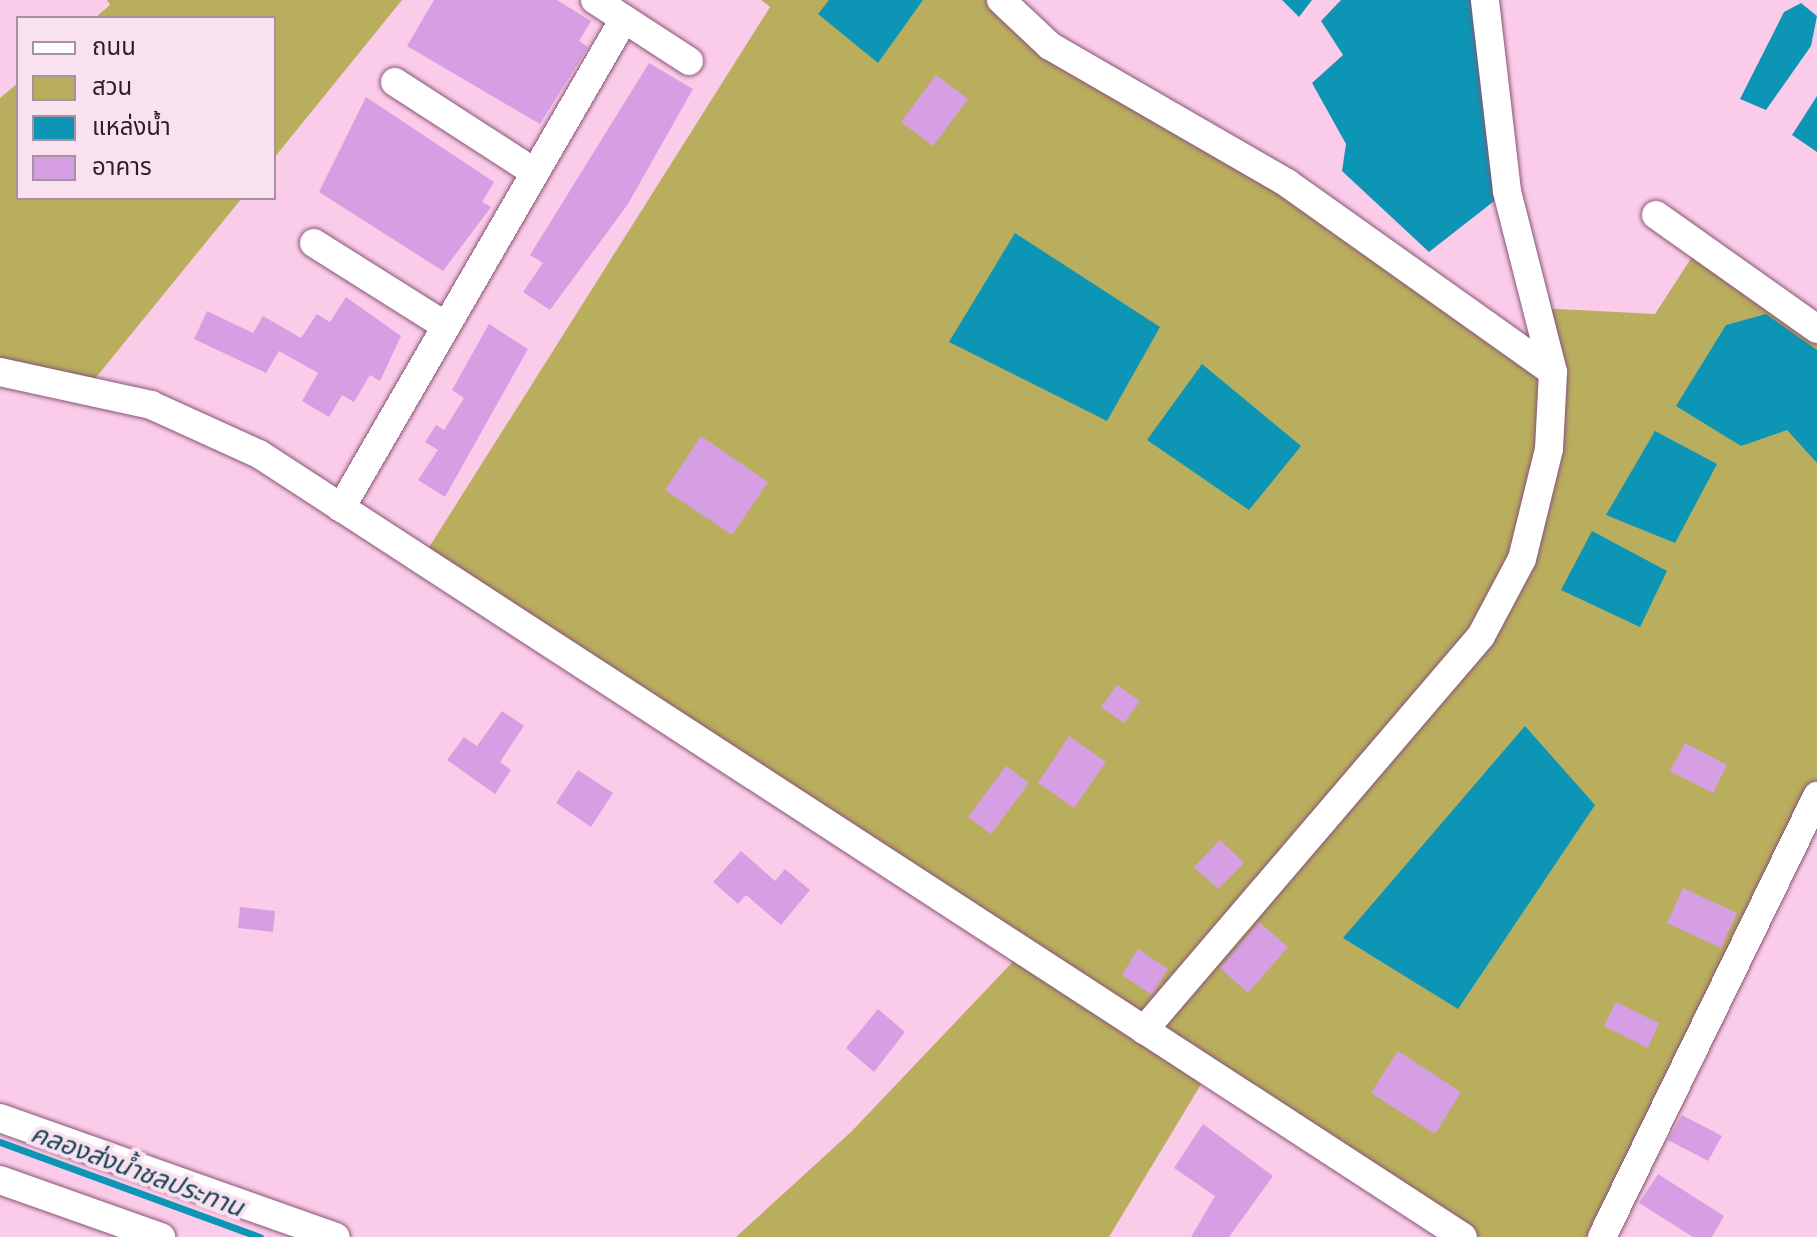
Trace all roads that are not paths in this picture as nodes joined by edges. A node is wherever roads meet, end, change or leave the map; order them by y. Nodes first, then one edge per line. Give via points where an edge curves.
1 (595, 0) edge
2 (1001, 0) edge
3 (1485, 0) edge
4 (624, 19) junction
5 (689, 61) dead end
6 (395, 82) dead end
7 (534, 172) junction
8 (1656, 215) dead end
9 (314, 243) dead end
10 (446, 326) junction
11 (1817, 329) edge
12 (0, 372) edge
13 (1553, 372) junction
14 (341, 508) junction
15 (1817, 796) edge
16 (1144, 1030) junction
17 (0, 1118) edge
18 (0, 1180) edge
19 (161, 1237) edge
20 (336, 1237) edge
21 (1463, 1237) edge
22 (1602, 1237) edge

1 - 4 street
2 - 13 street via 1050,46 1287,183
3 - 13 street via 1502,164
4 - 5 street
4 - 7 street
6 - 7 street
7 - 10 street
8 - 11 street
9 - 10 street
10 - 14 street
12 - 14 street via 151,405 259,454
13 - 16 street via 1539,507 1516,572 1481,636
14 - 16 street
15 - 22 street
16 - 21 street
17 - 20 street
18 - 19 street

